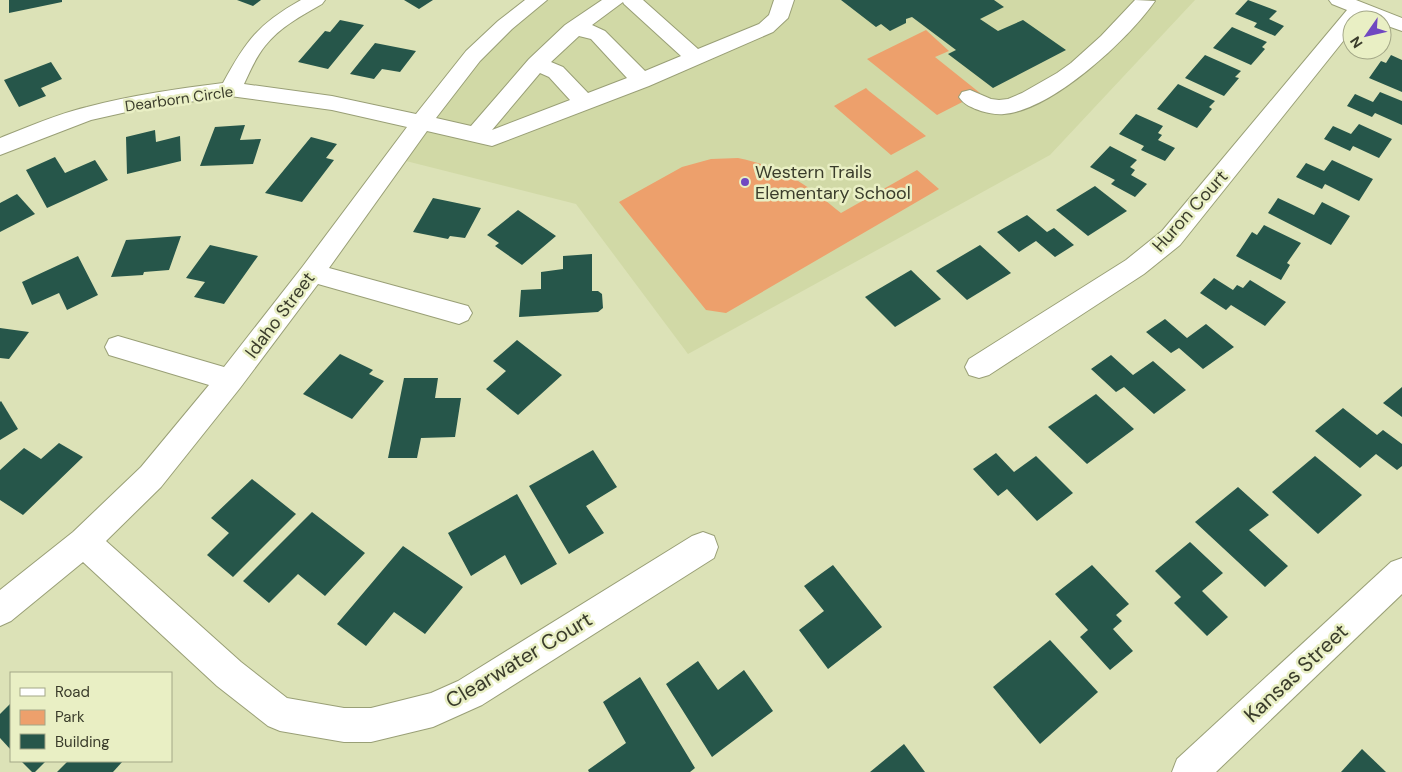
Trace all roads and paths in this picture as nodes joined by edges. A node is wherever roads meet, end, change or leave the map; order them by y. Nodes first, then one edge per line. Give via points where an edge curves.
1 (314, 0) edge
2 (537, 0) edge
3 (615, 0) edge
4 (631, 0) edge
5 (784, 0) edge
6 (1145, 0) edge
7 (1349, 4) edge
8 (1402, 25) edge
9 (572, 29) junction
10 (696, 58) junction
11 (536, 64) junction
12 (642, 81) junction
13 (230, 89) junction
14 (970, 98) dead end
15 (585, 103) junction
16 (422, 122) junction
17 (474, 135) junction
18 (0, 147) edge
19 (312, 273) junction
20 (459, 313) dead end
21 (118, 347) dead end
22 (979, 368) dead end
23 (230, 380) junction
24 (84, 542) junction
25 (703, 546) dead end
26 (1402, 573) edge
27 (0, 610) edge
28 (1190, 772) edge

1 - 13 street via 280,21 257,42
2 - 16 street, Idaho Street via 473,56
3 - 9 street
4 - 10 street
5 - 10 street, Dearborn Circle via 778,18 766,28
6 - 14 street via 1081,65 1032,97 1000,108
7 - 8 street
7 - 22 street, Huron Court via 1184,223 1161,248
9 - 11 street
9 - 12 street via 589,30 598,35
10 - 12 street, Dearborn Circle
11 - 15 street via 556,72
11 - 17 street
12 - 15 street, Dearborn Circle
13 - 16 street, Dearborn Circle via 332,103
13 - 18 street, Dearborn Circle via 140,102 87,114
15 - 17 street, Dearborn Circle via 492,138
16 - 17 street, Dearborn Circle
16 - 19 street, Idaho Street
19 - 20 street
19 - 23 street, Idaho Street
21 - 23 street
23 - 24 street, Idaho Street via 151,477
24 - 25 street, Clearwater Court via 230,674 280,714 344,725 404,719 434,710 470,693
24 - 27 street, Idaho Street
26 - 28 street, Kansas Street

